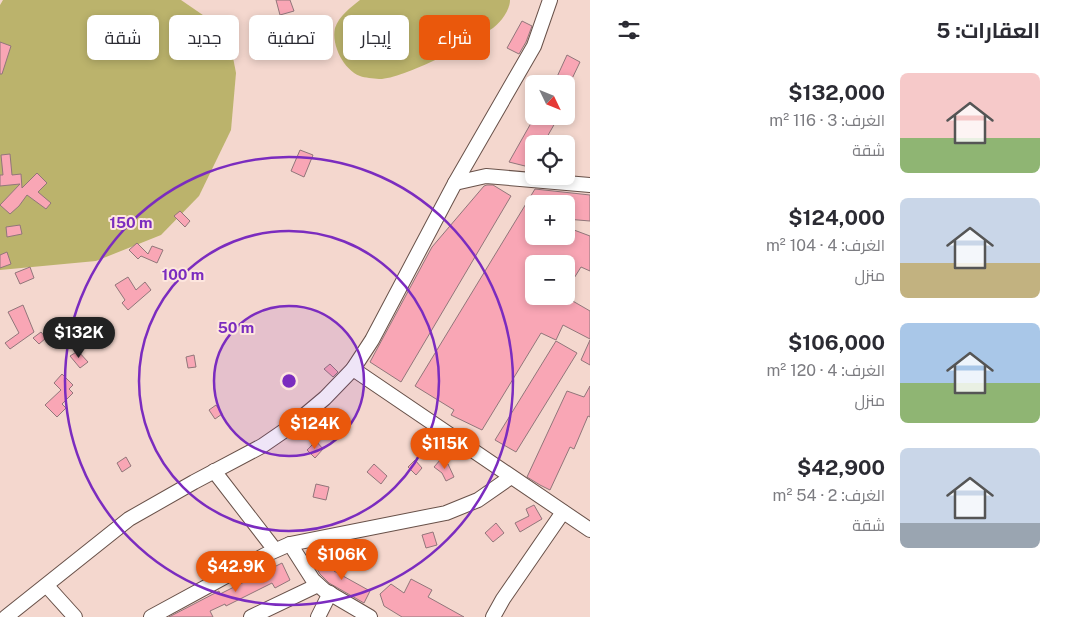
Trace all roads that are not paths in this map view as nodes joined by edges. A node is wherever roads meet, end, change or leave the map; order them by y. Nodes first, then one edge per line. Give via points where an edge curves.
1 (550, 0) edge
2 (455, 183) junction
3 (590, 185) edge
4 (353, 369) junction
5 (214, 471) junction
6 (511, 477) junction
7 (563, 512) junction
8 (590, 530) edge
9 (290, 544) junction
10 (275, 550) junction
11 (318, 585) junction
12 (47, 586) junction
13 (330, 593) junction
14 (6, 617) edge
15 (76, 617) edge
16 (151, 617) edge
17 (251, 617) edge
18 (318, 617) edge
19 (370, 617) edge
20 (493, 617) edge

1 - 2 street via 534,46
2 - 3 street via 486,176
2 - 4 street via 372,340
4 - 5 street via 294,424 262,446
4 - 6 street
5 - 10 street
5 - 12 street via 129,519
6 - 7 street
6 - 9 street via 478,500 446,513
7 - 8 street
7 - 20 street
9 - 10 street
9 - 11 street
10 - 16 street
11 - 13 street
11 - 17 street
12 - 14 street
12 - 15 street
13 - 18 street
13 - 19 street

